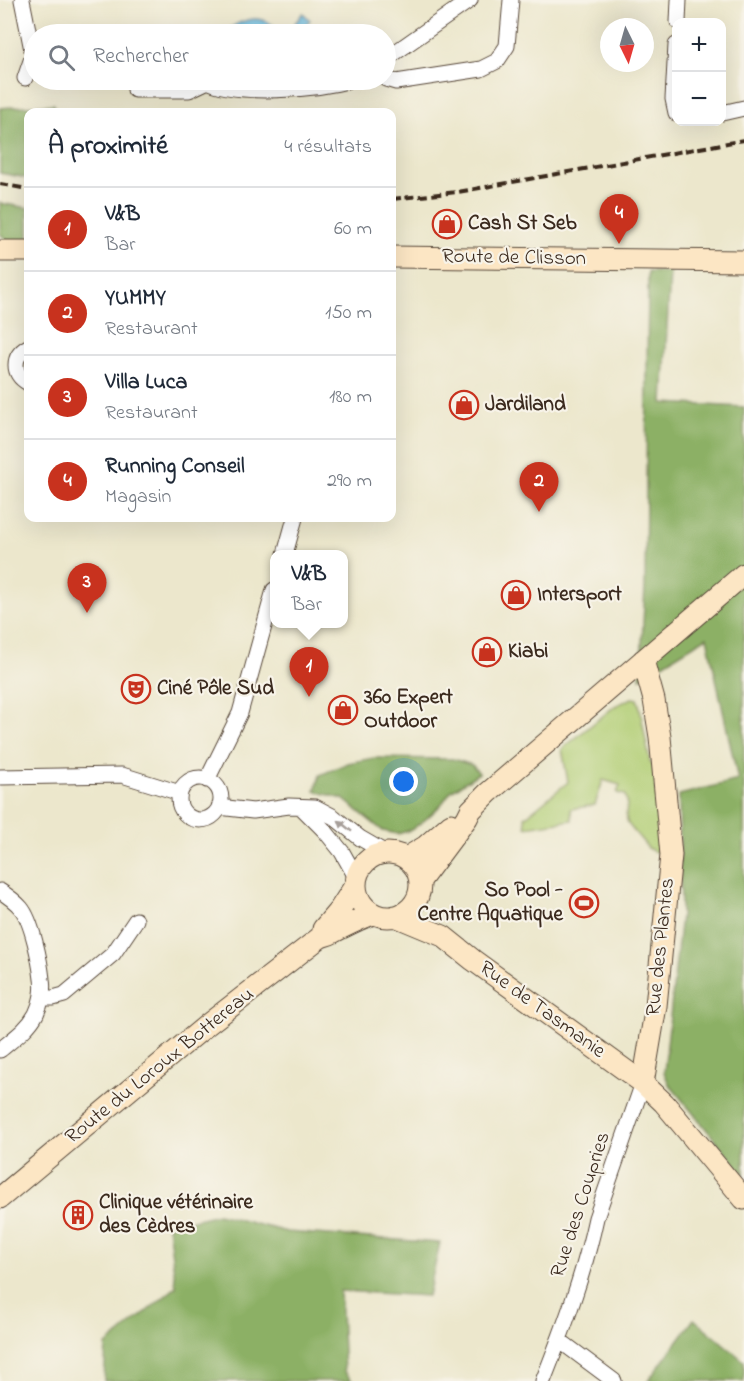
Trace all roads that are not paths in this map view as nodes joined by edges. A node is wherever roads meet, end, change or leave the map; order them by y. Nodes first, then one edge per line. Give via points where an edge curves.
1 (22, 0) edge
2 (470, 0) edge
3 (511, 0) edge
4 (679, 0) edge
5 (678, 18) edge
6 (27, 24) edge
7 (396, 52) edge
8 (396, 82) edge
9 (135, 90) dead end
10 (189, 90) edge
11 (744, 108) edge
12 (726, 112) edge
13 (0, 251) edge
14 (24, 251) edge
15 (396, 257) edge
16 (744, 261) edge
17 (24, 350) edge
18 (24, 380) edge
19 (296, 522) edge
20 (287, 550) edge
21 (744, 574) edge
22 (270, 604) edge
23 (643, 660) junction
24 (0, 777) edge
25 (207, 780) junction
26 (180, 793) junction
27 (219, 807) junction
28 (301, 807) junction
29 (471, 810) junction
30 (396, 856) junction
31 (356, 881) junction
32 (419, 887) junction
33 (0, 891) edge
34 (374, 914) junction
35 (395, 916) junction
36 (136, 920) dead end
37 (322, 936) junction
38 (443, 936) junction
39 (42, 998) junction
40 (0, 1050) edge
41 (643, 1083) junction
42 (0, 1198) edge
43 (744, 1199) edge
44 (559, 1340) junction
45 (543, 1381) edge
46 (614, 1381) edge

1 - 6 street
2 - 7 street
3 - 8 street via 507,46 497,61 481,69
4 - 5 street
9 - 10 street
11 - 12 street
13 - 14 main road
15 - 16 main road, Route de Clisson
17 - 18 street via 18,355 16,366
19 - 20 street
21 - 23 main road
22 - 25 street via 240,713
23 - 29 main road
23 - 41 main road, Rue des Plantes via 659,728 671,855 656,1006
24 - 26 street via 122,775
25 - 26 street via 191,781
25 - 27 street via 219,790
26 - 27 street via 182,809 192,818 207,819
27 - 28 street via 253,811
30 -> 28 street via 360,838 325,811
28 - 31 street via 342,852
29 - 30 main road via 462,813 426,846
29 - 32 main road
30 - 31 main road via 378,854 364,863
30 - 32 main road via 413,864
31 - 34 main road via 360,902
31 - 37 main road, Route du Loroux Bottereau via 323,928
32 - 35 main road via 410,908
32 - 38 main road, Rue de Tasmanie via 425,908
33 - 39 street via 23,910 30,926 43,980
34 - 35 main road
34 - 37 main road, Route du Loroux Bottereau
35 - 38 main road, Rue de Tasmanie
36 - 39 street via 113,954 64,995
37 - 42 main road, Route du Loroux Bottereau via 207,1025
38 - 41 main road, Rue de Tasmanie
39 - 40 street via 28,1026
41 - 43 main road
41 - 44 street, Rue des Coupries
44 - 45 street, Rue des Coupries
44 - 46 street

